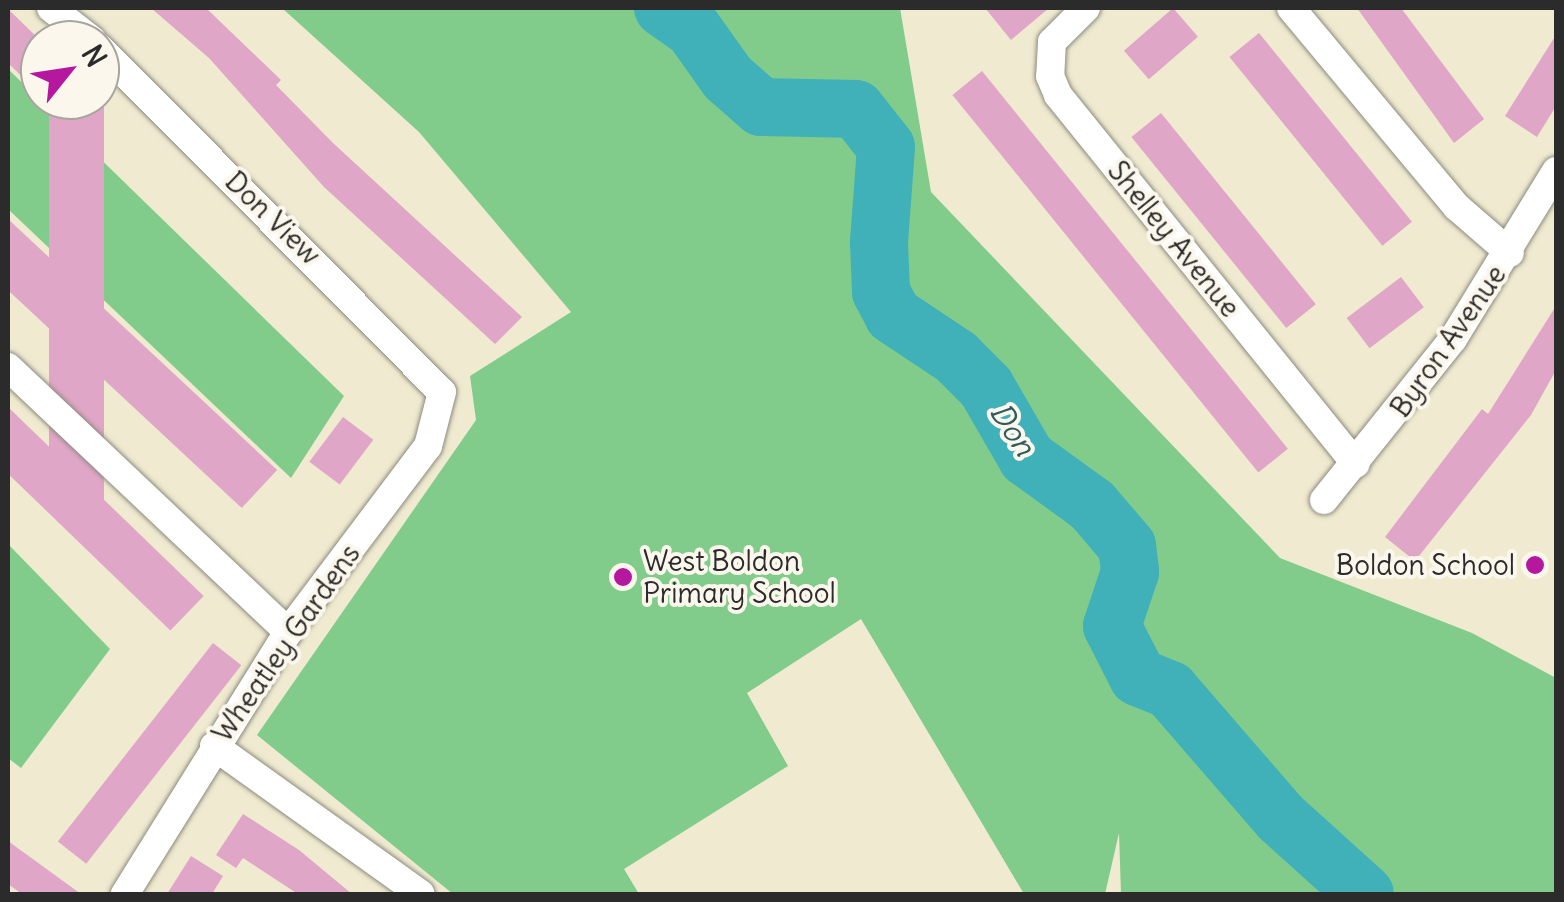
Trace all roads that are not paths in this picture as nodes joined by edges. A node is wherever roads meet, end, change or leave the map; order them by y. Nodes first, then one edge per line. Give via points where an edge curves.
1 (1086, 8) edge
2 (1291, 8) edge
3 (120, 68) edge
4 (1556, 171) edge
5 (1510, 252) junction
6 (8, 367) edge
7 (442, 392) joint
8 (1356, 464) junction
9 (1324, 500) dead end
10 (288, 632) junction
11 (214, 746) junction
12 (125, 894) edge
13 (421, 894) edge

1 - 8 street, Shelley Avenue via 1052,42 1050,76 1058,96
2 - 5 street via 1457,207
3 - 7 street, Don View
4 - 5 street, Byron Avenue
5 - 8 street, Byron Avenue
6 - 10 street
7 - 10 street, Wheatley Gardens via 428,446
8 - 9 street, Byron Avenue
10 - 11 street, Wheatley Gardens
11 - 12 street, Wheatley Gardens
11 - 13 street

